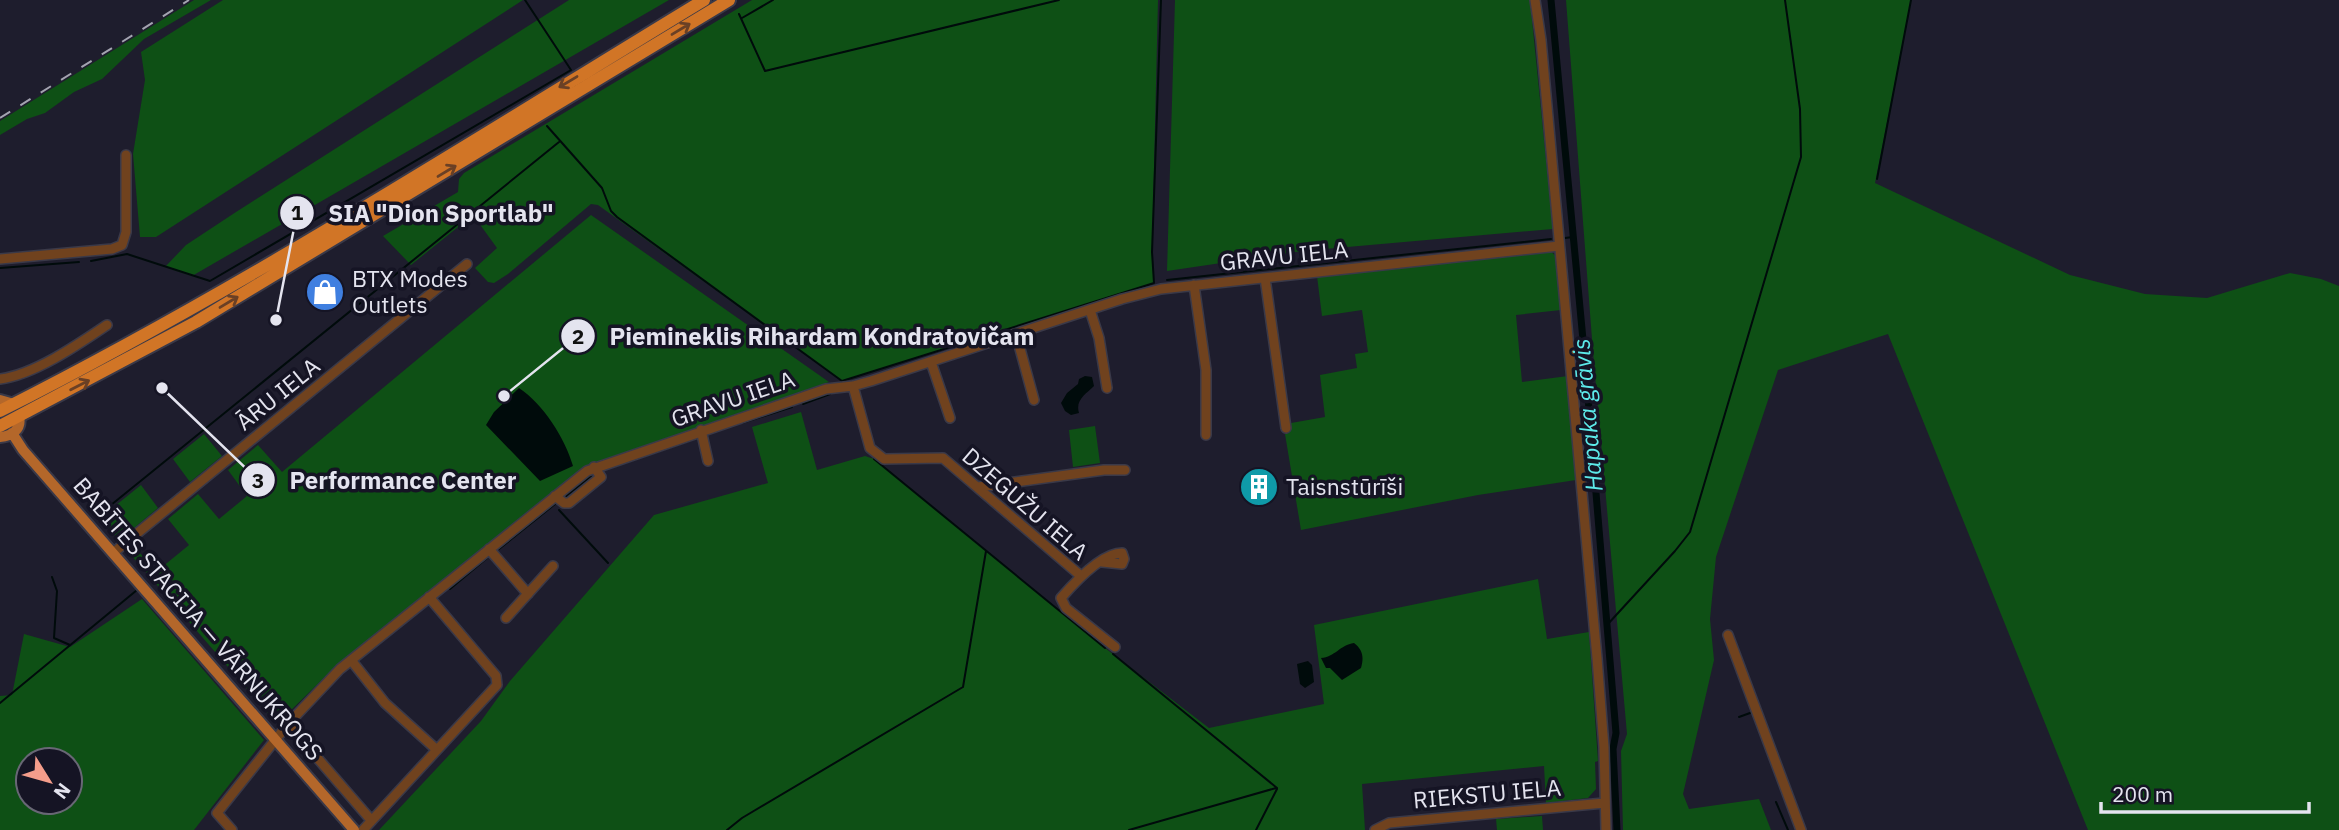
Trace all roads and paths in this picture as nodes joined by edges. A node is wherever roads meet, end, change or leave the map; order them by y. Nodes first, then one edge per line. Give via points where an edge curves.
1 (704, 0) edge
2 (729, 0) edge
3 (1535, 0) edge
4 (126, 155) dead end
5 (1559, 246) junction
6 (0, 259) edge
7 (467, 264) dead end
8 (1265, 278) junction
9 (1194, 285) junction
10 (192, 309) junction
11 (1090, 310) junction
12 (196, 322) junction
13 (107, 325) dead end
14 (1016, 334) junction
15 (931, 362) junction
16 (0, 379) edge
17 (853, 387) junction
18 (1107, 388) dead end
19 (1034, 400) dead end
20 (6, 405) edge
21 (950, 418) dead end
22 (0, 426) edge
23 (1286, 428) dead end
24 (701, 430) junction
25 (12, 433) junction
26 (1206, 435) dead end
27 (0, 437) edge
28 (708, 461) dead end
29 (594, 467) junction
30 (1125, 470) dead end
31 (978, 487) junction
32 (555, 496) junction
33 (489, 549) junction
34 (113, 554) junction
35 (1102, 562) dead end
36 (553, 566) dead end
37 (1081, 576) junction
38 (528, 594) junction
39 (429, 597) junction
40 (506, 618) dead end
41 (1728, 635) dead end
42 (1115, 648) dead end
43 (351, 660) junction
44 (288, 724) junction
45 (275, 739) junction
46 (437, 751) junction
47 (1604, 803) junction
48 (371, 820) junction
49 (232, 830) edge
50 (354, 830) edge
51 (363, 830) edge
52 (1375, 830) edge
53 (1606, 830) edge
54 (1801, 830) edge

1 -> 10 highway
12 -> 2 highway
3 - 5 street
4 - 6 street via 122,244 112,249
5 - 8 street, GRAVU IELA
5 - 47 street via 1597,657
7 - 34 street, ĀRU IELA
8 - 9 street, GRAVU IELA
8 - 23 street
9 - 11 street, GRAVU IELA via 1161,289
9 - 26 street via 1206,370
10 - 12 highway via 200,313
10 - 20 highway via 109,356
11 - 14 street, GRAVU IELA
11 - 18 street
20 -> 12 highway
13 - 16 street via 51,359
14 - 15 street, GRAVU IELA
14 - 19 street
15 - 17 street, GRAVU IELA
15 - 21 street
17 - 24 street, GRAVU IELA via 826,388
17 - 31 street, DZEGUŽU IELA via 870,448 884,459 943,458
20 - 22 highway
20 - 25 main road via 19,426
24 - 28 street
24 - 29 street, GRAVU IELA
25 - 27 main road
25 - 34 main road, BABĪTES STACIJA — VĀRNUKROGS
29 - 32 street, GRAVU IELA
29 - 32 street via 601,477 569,503
30 - 31 street
31 - 37 street, DZEGUŽU IELA
32 - 33 street, GRAVU IELA
33 - 38 street
33 - 39 street, GRAVU IELA
34 - 45 main road, BABĪTES STACIJA — VĀRNUKROGS
35 - 37 street
36 - 38 street
37 - 42 street, DZEGUŽU IELA via 1061,598 1066,608
38 - 40 street
39 - 43 street, GRAVU IELA
39 - 46 street via 498,680
41 - 54 street
43 - 44 street, GRAVU IELA
43 - 46 street via 385,703
44 - 45 street, GRAVU IELA
44 - 48 street
45 - 49 street, GRAVU IELA via 217,813
45 - 50 main road, BABĪTES STACIJA — VĀRNUKROGS
46 - 48 street
47 - 52 street, RIEKSTU IELA via 1389,822
47 - 53 street
48 - 51 street

